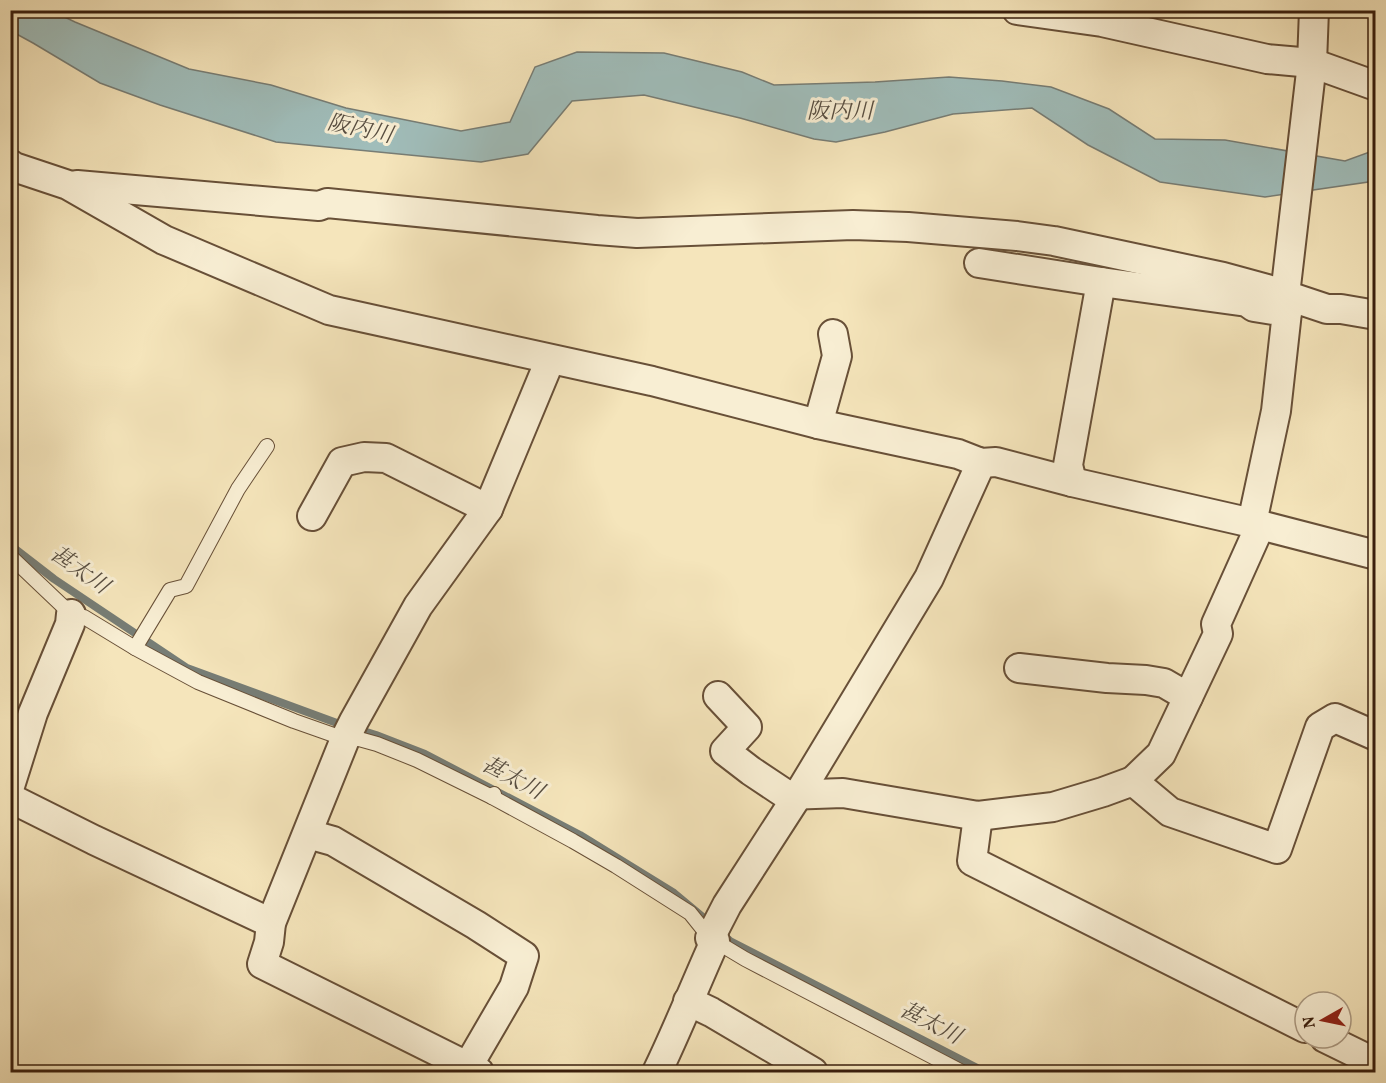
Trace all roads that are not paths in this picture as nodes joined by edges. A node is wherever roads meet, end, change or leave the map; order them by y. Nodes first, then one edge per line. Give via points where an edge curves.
1 (1017, 10) edge
2 (1314, 10) edge
3 (1311, 69) junction
4 (1376, 86) edge
5 (12, 166) edge
6 (68, 185) junction
7 (182, 195) junction
8 (164, 240) junction
9 (979, 263) dead end
10 (1101, 282) junction
11 (1286, 303) junction
12 (1376, 315) edge
13 (833, 334) dead end
14 (550, 360) junction
15 (818, 424) junction
16 (267, 446) dead end
17 (981, 463) junction
18 (1072, 482) junction
19 (488, 509) junction
20 (312, 516) dead end
21 (1256, 524) junction
22 (1376, 555) edge
23 (10, 556) edge
24 (71, 614) junction
25 (136, 646) junction
26 (1019, 668) dead end
27 (718, 696) dead end
28 (1188, 698) junction
29 (349, 731) junction
30 (1376, 736) edge
31 (1133, 781) junction
32 (10, 786) edge
33 (798, 795) junction
34 (10, 798) edge
35 (978, 816) junction
36 (308, 834) junction
37 (271, 923) junction
38 (715, 932) junction
39 (688, 1001) junction
40 (1293, 1022) edge
41 (1349, 1050) edge
42 (1376, 1064) edge
43 (474, 1069) edge
44 (657, 1072) edge
45 (813, 1072) edge
46 (962, 1072) edge

1 - 3 street via 1102,22
2 - 3 street
3 - 4 street
3 - 11 street
5 - 6 street
6 - 7 street
6 - 8 street
7 - 8 street via 166,215
7 - 11 street via 319,206 327,203 638,233 853,225 1017,236 1223,277 1267,289
8 - 14 street via 329,310
9 - 10 street
10 - 11 street via 1247,302 1254,307
10 - 18 street via 1068,465
11 - 12 street
11 - 21 street via 1276,411
13 - 15 street via 837,356
14 - 15 street via 652,381
14 - 19 street
15 - 17 street via 958,454
16 - 25 lane via 238,489 186,586 170,590
17 - 18 street via 996,462
17 - 33 street via 928,578
18 - 21 street
19 - 20 street via 386,458 364,457 342,462
19 - 29 street via 418,606
21 - 22 street
21 - 28 street via 1216,624 1218,634
23 - 24 lane
24 - 25 lane via 84,617
24 - 32 street
25 - 29 lane via 198,682 294,722
26 - 28 street via 1164,683
27 - 33 street via 747,727 725,751 787,795
28 - 31 street via 1161,754
29 - 36 street
29 - 38 lane via 359,739 407,756 493,796 616,866
30 - 31 street via 1335,718 1320,727 1276,849 1170,812
31 - 35 street via 1053,807
33 - 35 street via 843,793
33 - 38 street
34 - 37 street
35 - 40 street via 972,861
36 - 37 street
36 - 43 street via 333,841 524,956 514,987
37 - 43 street via 262,964
38 - 39 street
38 - 46 lane via 766,970
39 - 44 street
39 - 45 street
41 - 42 street

